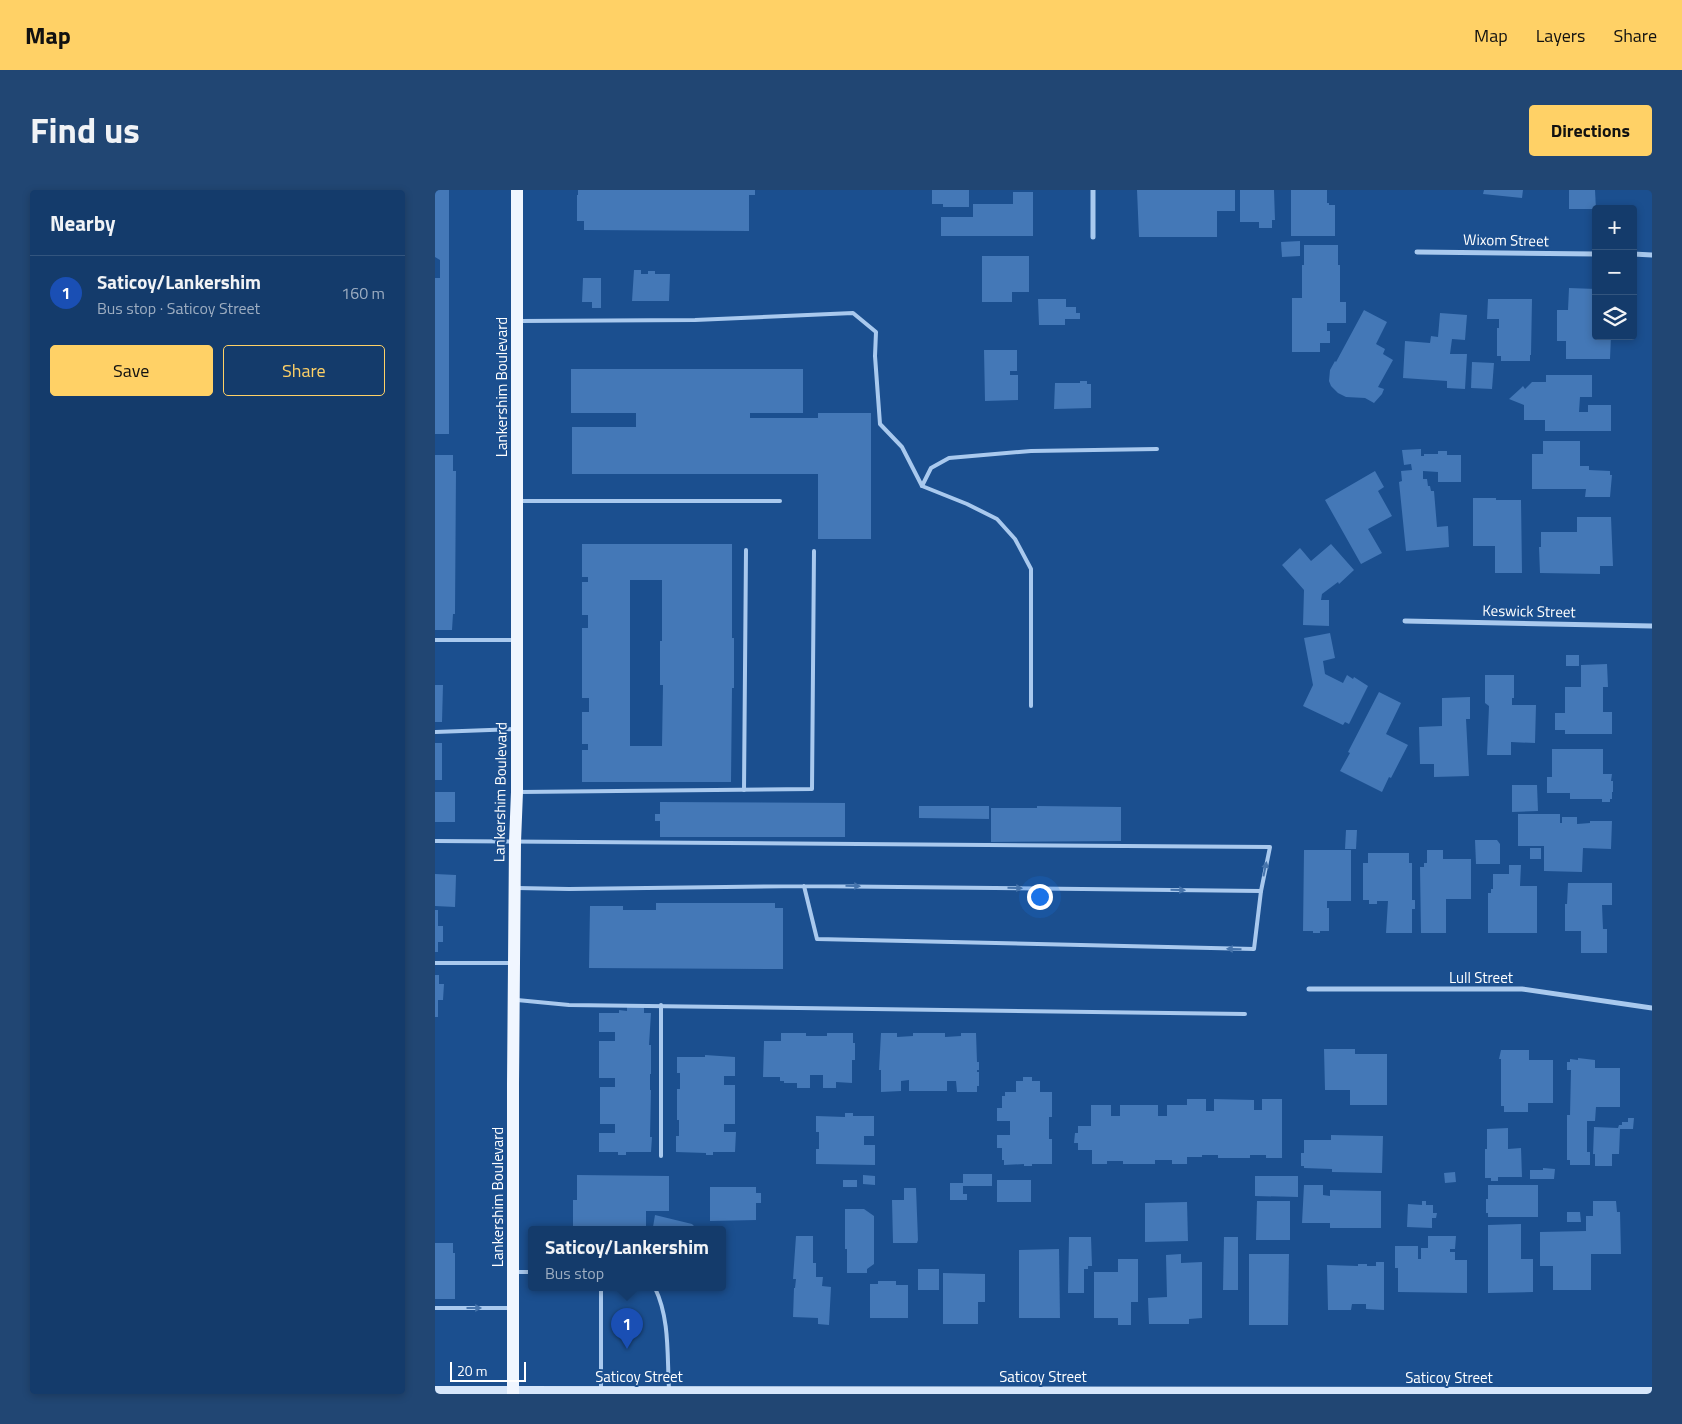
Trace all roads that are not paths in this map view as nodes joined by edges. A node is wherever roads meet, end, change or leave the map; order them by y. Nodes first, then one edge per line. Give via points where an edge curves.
1 (517, 190) edge
2 (1093, 190) edge
3 (1093, 237) dead end
4 (1417, 252) dead end
5 (1592, 254) edge
6 (1637, 254) edge
7 (1652, 255) edge
8 (517, 321) junction
9 (1157, 449) dead end
10 (922, 486) junction
11 (517, 501) junction
12 (780, 501) dead end
13 (746, 550) dead end
14 (814, 551) dead end
15 (1405, 622) dead end
16 (1652, 626) edge
17 (435, 640) edge
18 (517, 640) junction
19 (1031, 706) dead end
20 (517, 729) junction
21 (435, 732) edge
22 (744, 790) junction
23 (517, 792) junction
24 (435, 841) edge
25 (515, 842) junction
26 (804, 886) junction
27 (515, 888) junction
28 (1261, 891) junction
29 (435, 962) edge
30 (514, 963) junction
31 (1309, 989) dead end
32 (515, 1000) junction
33 (661, 1005) junction
34 (1652, 1008) edge
35 (1245, 1014) dead end
36 (661, 1156) dead end
37 (513, 1272) junction
38 (528, 1272) edge
39 (601, 1291) edge
40 (656, 1291) edge
41 (435, 1308) edge
42 (512, 1308) junction
43 (435, 1391) edge
44 (601, 1391) junction
45 (669, 1391) junction
46 (513, 1392) edge
47 (725, 1392) edge
48 (1652, 1392) edge
49 (914, 1393) edge
50 (1288, 1393) edge

1 - 8 main road, Lankershim Boulevard
2 - 3 street
4 - 5 street, Wixom Street
6 - 7 street
8 - 10 lane via 695,320 853,313 876,332 880,424 902,447
8 - 11 main road, Lankershim Boulevard
9 - 10 lane via 1031,451 949,458 931,468
10 - 19 lane via 997,519 1015,539 1031,568
11 - 12 lane
11 - 18 main road, Lankershim Boulevard
13 - 22 lane
14 - 22 lane via 813,789
15 - 16 street, Keswick Street
17 - 18 lane
18 - 20 main road, Lankershim Boulevard
20 - 21 lane
20 - 23 main road, Lankershim Boulevard
22 - 23 lane
23 - 25 main road, Lankershim Boulevard
24 - 25 lane
25 - 27 main road, Lankershim Boulevard
28 -> 25 lane via 1270,847
26 - 27 lane
26 -> 28 lane
28 -> 26 lane via 1254,950 817,939
27 - 30 main road, Lankershim Boulevard
29 - 30 lane
30 - 32 main road, Lankershim Boulevard
31 - 34 street, Lull Street via 1522,989
32 - 33 lane
32 - 37 main road, Lankershim Boulevard
33 - 35 lane
33 - 36 lane
37 - 38 lane
37 - 42 main road, Lankershim Boulevard
39 - 44 lane
40 - 45 lane via 665,1321
41 -> 42 lane
42 - 46 main road, Lankershim Boulevard
43 - 46 main road, Saticoy Street
44 - 45 main road, Saticoy Street
44 - 46 main road, Saticoy Street
45 - 47 main road, Saticoy Street
47 - 49 main road, Saticoy Street
48 - 50 main road, Saticoy Street
49 - 50 main road, Saticoy Street

